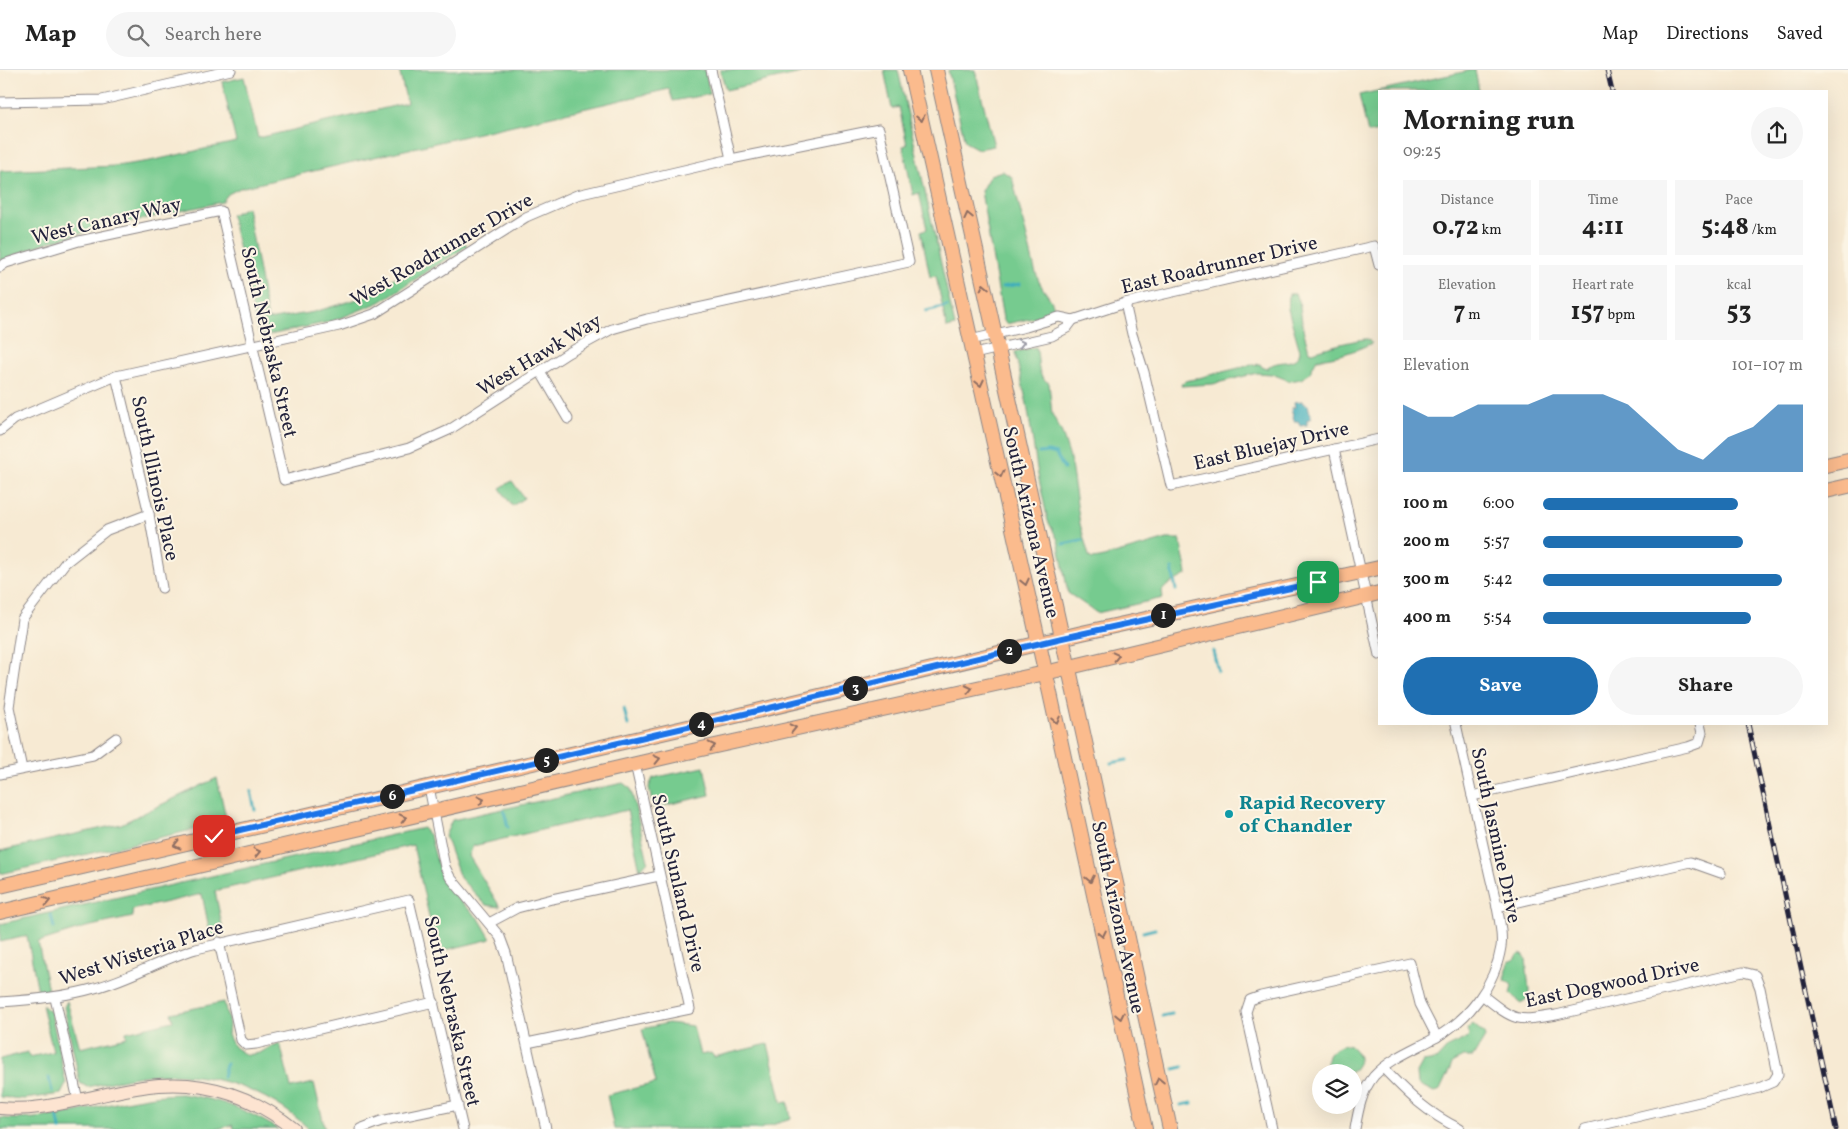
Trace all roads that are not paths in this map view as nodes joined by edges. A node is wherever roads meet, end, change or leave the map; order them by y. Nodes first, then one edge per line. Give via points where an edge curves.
1 (231, 70) edge
2 (711, 70) edge
3 (910, 70) edge
4 (936, 70) edge
5 (0, 102) edge
6 (731, 159) junction
7 (222, 211) joint
8 (1378, 261) edge
9 (909, 262) joint
10 (0, 266) edge
11 (1124, 303) junction
12 (1073, 320) junction
13 (995, 334) junction
14 (970, 340) junction
15 (252, 345) junction
16 (998, 349) junction
17 (974, 354) junction
18 (540, 371) junction
19 (116, 376) junction
20 (568, 419) dead end
21 (0, 431) edge
22 (1378, 439) edge
23 (1334, 449) junction
24 (1848, 460) edge
25 (1828, 465) edge
26 (284, 480) joint
27 (1848, 486) edge
28 (1828, 491) edge
29 (149, 514) junction
30 (1378, 568) edge
31 (1361, 572) junction
32 (162, 588) dead end
33 (1373, 594) edge
34 (1062, 638) junction
35 (1039, 643) junction
36 (1378, 645) edge
37 (1069, 667) junction
38 (1045, 673) junction
39 (1456, 725) edge
40 (1700, 725) edge
41 (116, 738) dead end
42 (635, 764) junction
43 (22, 769) junction
44 (0, 774) edge
45 (429, 787) junction
46 (1472, 796) junction
47 (434, 811) junction
48 (1721, 873) dead end
49 (659, 876) junction
50 (0, 886) edge
51 (409, 900) joint
52 (1497, 907) junction
53 (0, 912) edge
54 (488, 923) junction
55 (219, 942) junction
56 (1134, 963) junction
57 (1110, 968) junction
58 (1482, 996) junction
59 (55, 998) junction
60 (0, 1002) edge
61 (434, 1002) junction
62 (1437, 1037) junction
63 (527, 1043) junction
64 (1383, 1068) junction
65 (78, 1100) junction
66 (458, 1105) junction
67 (0, 1108) edge
68 (294, 1129) edge
69 (360, 1129) edge
70 (463, 1129) edge
71 (546, 1129) edge
72 (1145, 1129) edge
73 (1170, 1129) edge
74 (1272, 1129) edge
75 (1354, 1129) edge
76 (1460, 1129) edge
77 (1585, 1129) edge

1 - 5 street via 102,100
2 - 6 street
3 -> 14 main road, South Arizona Avenue
13 -> 4 main road, South Arizona Avenue
6 - 9 street, West Roadrunner Drive via 879,129
6 - 15 street, West Roadrunner Drive via 577,195 526,217 374,314 340,326
7 - 10 street, West Canary Way via 79,241
7 - 15 street, South Nebraska Street
8 - 11 street, East Roadrunner Drive via 1374,246
9 - 18 street, West Hawk Way via 612,329
11 - 12 street, East Roadrunner Drive
11 - 23 street, East Bluejay Drive via 1144,372 1170,486
12 - 13 street, East Roadrunner Drive via 1059,317
16 -> 12 street, East Roadrunner Drive via 1052,336 1067,328
13 - 14 street, East Roadrunner Drive
13 - 16 main road, South Arizona Avenue
14 - 17 main road, South Arizona Avenue
15 - 19 street, West Roadrunner Drive
15 - 26 street, South Nebraska Street
16 - 17 street, East Roadrunner Drive
16 - 34 main road, South Arizona Avenue
17 -> 35 main road, South Arizona Avenue
18 - 20 street
18 - 26 street, West Hawk Way via 449,430 409,448
19 - 21 street, West Roadrunner Drive via 15,419
19 - 29 street, South Illinois Place
22 - 23 street, East Bluejay Drive
23 - 31 street
24 - 25 main road
27 - 28 main road
29 - 32 street, South Illinois Place
29 - 43 street via 107,530 65,562 22,619 9,707
30 - 31 main road
31 - 33 street
31 - 34 main road
33 - 36 street
37 -> 33 main road
34 - 35 main road
34 - 37 main road, South Arizona Avenue
35 - 38 main road, South Arizona Avenue
35 - 45 main road
37 - 38 main road
37 - 56 main road, South Arizona Avenue
42 -> 38 main road
38 -> 57 main road, South Arizona Avenue
39 - 46 street, South Jasmine Drive
40 - 46 street via 1699,743
41 - 43 street via 93,755
47 -> 42 main road
42 - 49 street, South Sunland Drive
43 - 44 street
45 - 47 street
45 -> 50 main road
46 - 52 street, South Jasmine Drive
53 -> 47 main road
47 - 54 street via 445,867
48 - 52 street via 1690,862
49 - 54 street via 517,908
49 - 63 street, South Sunland Drive via 690,1009
51 - 55 street, West Wisteria Place
51 - 61 street, South Nebraska Street
52 - 58 street, South Jasmine Drive via 1502,944 1495,974
54 - 63 street via 500,937 506,953
55 - 59 street, West Wisteria Place via 176,954 96,988
55 - 61 street via 241,1040 246,1045
56 - 57 main road
73 -> 56 main road, South Arizona Avenue
57 -> 72 main road, South Arizona Avenue
58 - 62 street, South Jasmine Drive via 1461,1019
58 - 77 street, East Dogwood Drive via 1506,1015 1529,1020 1743,972 1755,975 1778,1074 1773,1082
59 - 60 street, West Wisteria Place
59 - 65 street
61 - 66 street, South Nebraska Street
62 - 64 street, South Jasmine Drive
62 - 74 street via 1420,1004 1410,963 1250,1000 1246,1012
63 - 71 street
64 - 75 street, South Jasmine Drive via 1373,1078 1359,1105
64 - 76 street via 1408,1096
65 - 67 street via 32,1108
65 - 68 street via 150,1086 197,1086 243,1098
66 - 69 street via 381,1121
66 - 70 street, South Nebraska Street

